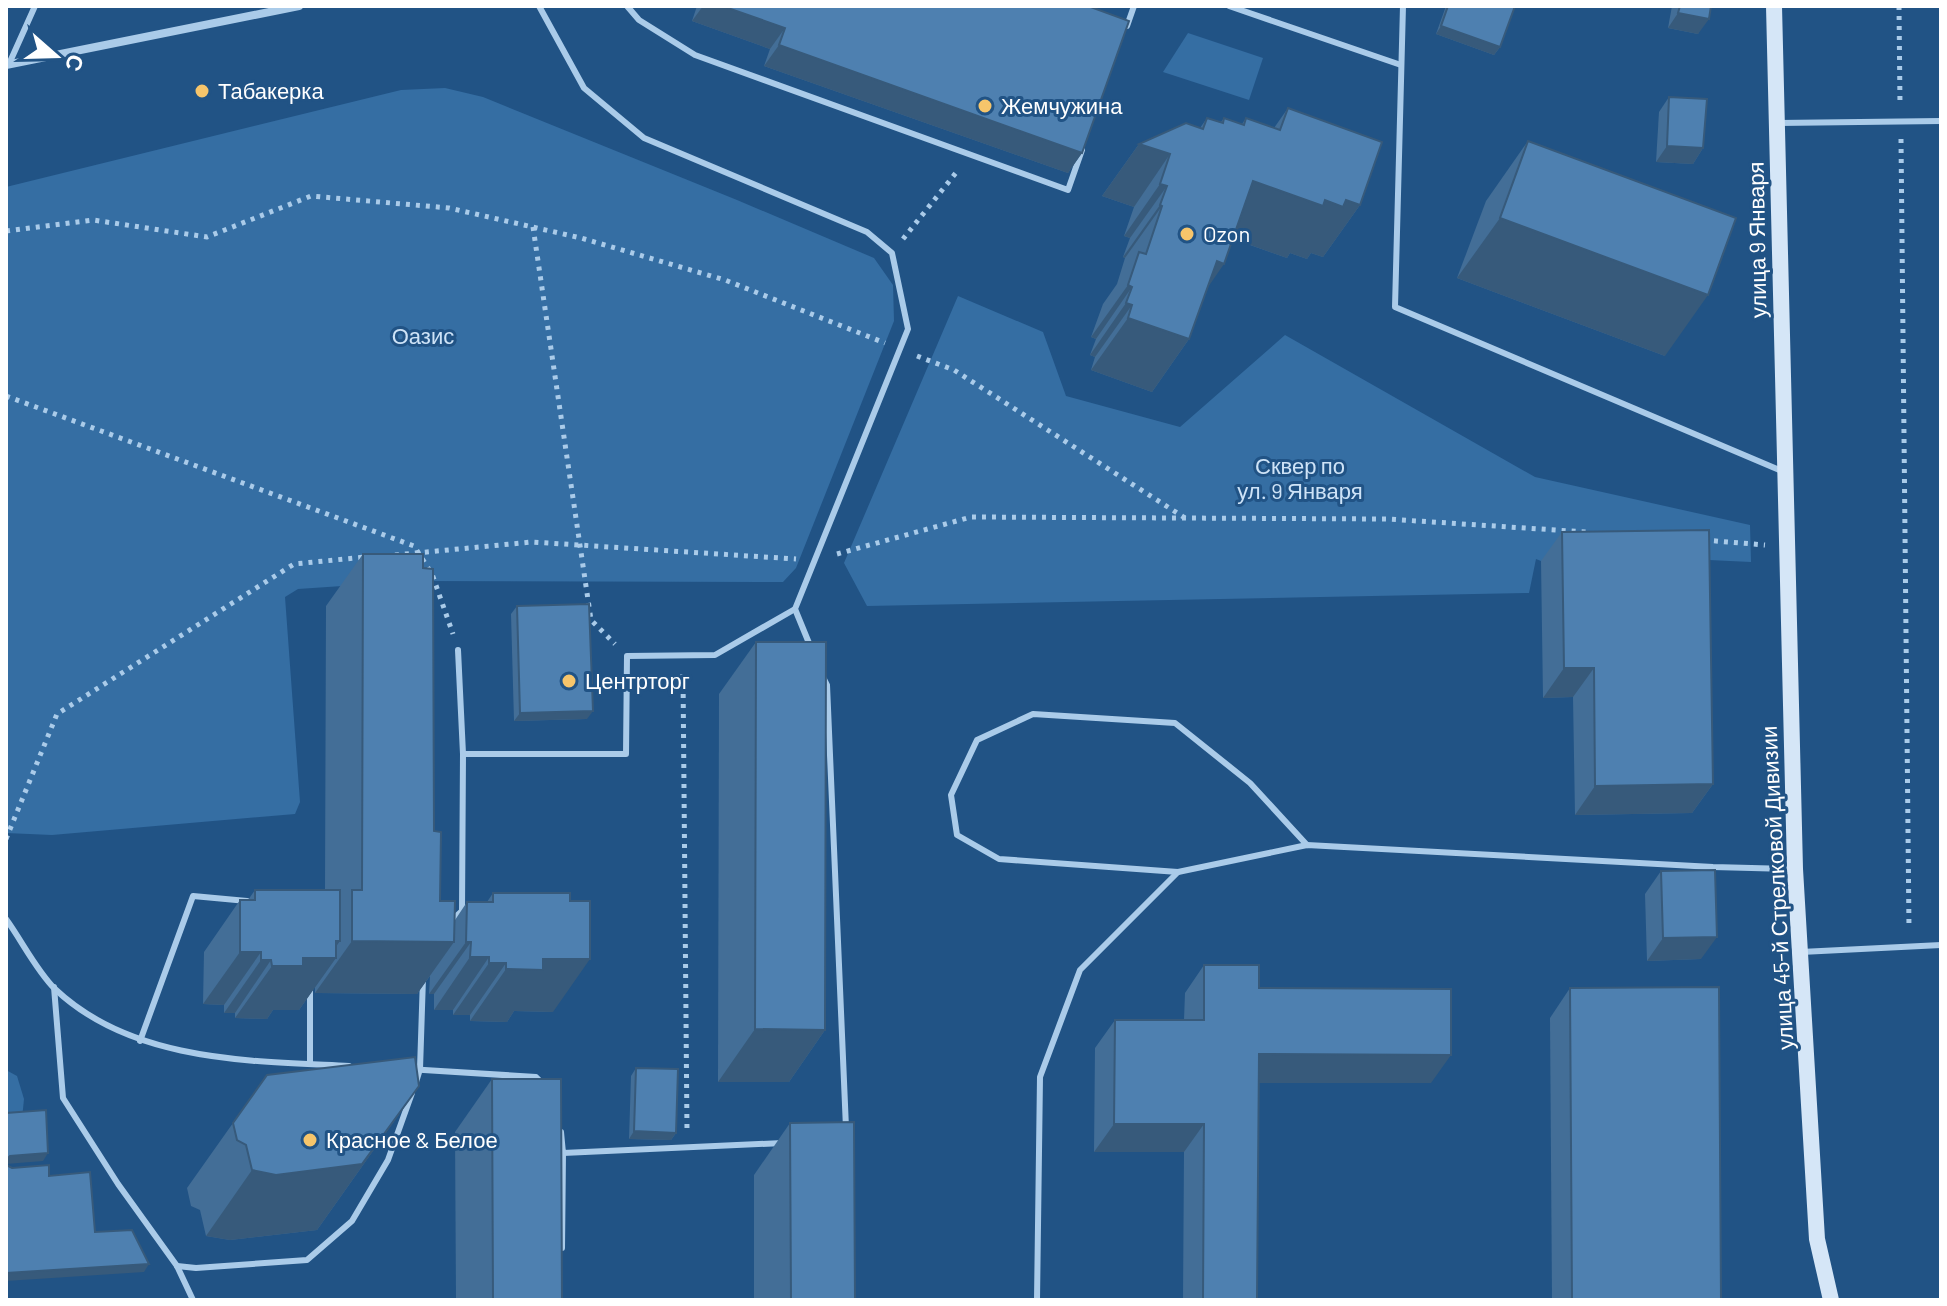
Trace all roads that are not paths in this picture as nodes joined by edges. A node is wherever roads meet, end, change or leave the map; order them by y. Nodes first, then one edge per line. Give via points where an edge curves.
1 (35, 6) edge
2 (299, 6) edge
3 (539, 6) edge
4 (627, 6) edge
5 (1134, 6) edge
6 (1229, 6) edge
7 (1403, 6) edge
8 (1774, 6) edge
9 (1124, 34) edge
10 (8, 64) edge
11 (1401, 65) junction
12 (1941, 121) edge
13 (1777, 123) junction
14 (1083, 148) edge
15 (1784, 472) junction
16 (795, 609) junction
17 (458, 650) road end
18 (816, 660) edge
19 (821, 672) edge
20 (463, 754) junction
21 (1307, 845) junction
22 (1795, 869) junction
23 (1178, 872) junction
24 (251, 901) edge
25 (6, 919) edge
26 (443, 929) edge
27 (1941, 945) edge
28 (1800, 952) junction
29 (424, 963) edge
30 (310, 974) edge
31 (54, 987) junction
32 (140, 1041) junction
33 (310, 1064) junction
34 (358, 1066) edge
35 (405, 1068) edge
36 (420, 1069) junction
37 (546, 1086) edge
38 (559, 1125) edge
39 (847, 1140) edge
40 (799, 1143) edge
41 (563, 1153) junction
42 (562, 1256) edge
43 (177, 1266) junction
44 (193, 1300) edge
45 (1037, 1300) edge
46 (1831, 1300) edge

1 - 10 lane
2 - 10 street
3 - 16 lane via 584,88 644,138 867,232 892,253 908,329
4 - 14 lane via 639,20 695,55 1068,190
5 - 9 lane
6 - 11 lane
7 - 11 lane
8 - 13 street, улица 9 Января
11 - 15 lane via 1395,307
12 - 13 lane
13 - 15 street, улица 9 Января
15 - 22 street, улица 45-й Стрелковой Дивизии
16 - 18 lane
16 - 20 lane via 715,655 627,656 626,754
17 - 20 lane
19 - 39 lane via 827,685
20 - 26 lane via 462,911
21 - 22 lane
21 - 23 lane
21 - 23 lane via 1250,783 1175,723 1033,714 977,740 951,795 957,835 999,859
22 - 28 street, улица 45-й Стрелковой Дивизии
23 - 45 lane via 1080,970 1040,1077
24 - 32 lane via 193,896
25 - 31 lane
27 - 28 lane
28 - 46 street, улица 45-й Стрелковой Дивизии via 1817,1239
29 - 36 lane
30 - 33 lane
31 - 32 lane via 88,1014
31 - 43 lane via 63,1098
32 - 33 lane via 234,1059
33 - 34 lane
35 - 36 lane
36 - 37 lane via 536,1077
36 - 43 lane via 388,1160 352,1221 307,1260
38 - 41 lane
40 - 41 lane
41 - 42 lane
43 - 44 lane

